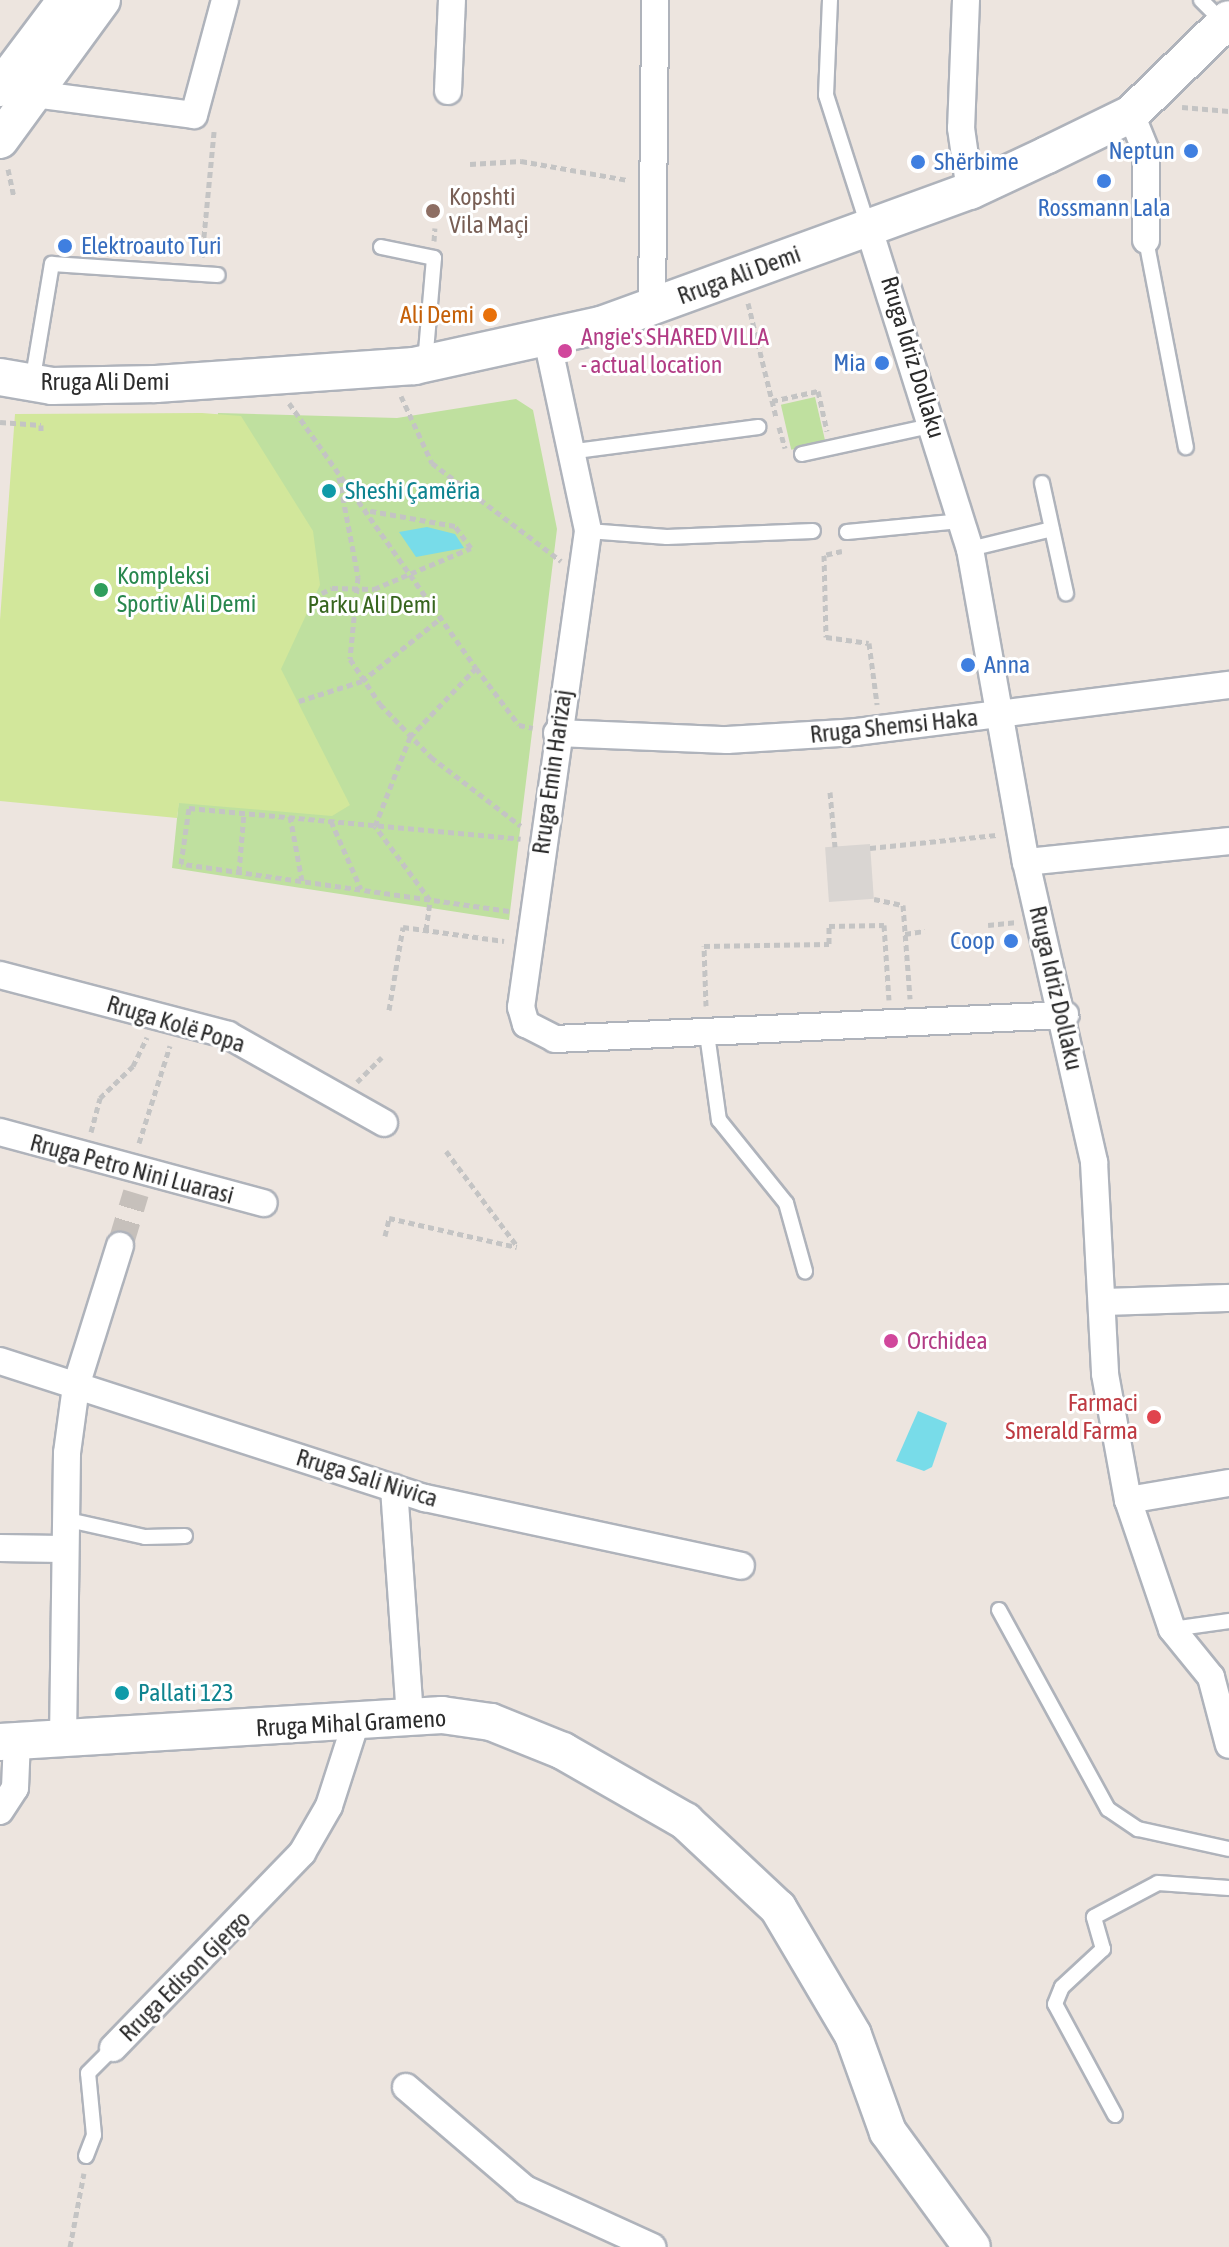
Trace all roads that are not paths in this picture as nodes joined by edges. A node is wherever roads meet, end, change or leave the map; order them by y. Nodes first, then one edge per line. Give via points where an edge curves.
1 (66, 0) edge
2 (102, 0) edge
3 (225, 0) edge
4 (452, 0) edge
5 (655, 0) edge
6 (830, 0) edge
7 (966, 0) edge
8 (1221, 18) edge
9 (17, 91) edge
10 (448, 91) dead end
11 (1131, 114) junction
12 (4, 154) edge
13 (970, 191) junction
14 (868, 226) junction
15 (1146, 240) joint
16 (381, 247) dead end
17 (218, 275) dead end
18 (652, 307) junction
19 (547, 339) junction
20 (411, 366) junction
21 (16, 380) edge
22 (935, 425) junction
23 (758, 427) road end
24 (1186, 447) dead end
25 (576, 451) junction
26 (802, 454) road end
27 (1042, 483) dead end
28 (962, 521) junction
29 (1052, 529) junction
30 (588, 531) junction
31 (813, 531) dead end
32 (847, 532) dead end
33 (970, 549) junction
34 (1066, 593) dead end
35 (1229, 685) edge
36 (1003, 714) junction
37 (557, 733) junction
38 (1229, 841) edge
39 (1026, 862) junction
40 (0, 975) edge
41 (1065, 1015) junction
42 (707, 1034) junction
43 (384, 1123) dead end
44 (0, 1132) edge
45 (264, 1203) dead end
46 (120, 1246) tunnel mouth
47 (805, 1271) dead end
48 (1229, 1298) edge
49 (1102, 1302) junction
50 (0, 1361) edge
51 (76, 1386) junction
52 (1229, 1483) edge
53 (394, 1488) junction
54 (1128, 1500) junction
55 (64, 1519) junction
56 (185, 1536) dead end
57 (0, 1548) edge
58 (62, 1549) junction
59 (741, 1566) dead end
60 (999, 1610) dead end
61 (1229, 1621) edge
62 (1172, 1629) junction
63 (410, 1716) junction
64 (357, 1719) junction
65 (63, 1740) junction
66 (8, 1742) edge
67 (1229, 1745) edge
68 (0, 1811) edge
69 (1229, 1849) edge
70 (1229, 1888) edge
71 (113, 2048) joint
72 (406, 2087) dead end
73 (1115, 2115) dead end
74 (86, 2156) road end
75 (652, 2247) edge
76 (972, 2247) edge

1 - 9 main road
2 - 9 main road
3 - 9 street via 194,115
4 - 10 street
5 - 18 street
6 - 14 lane via 826,95
7 - 13 street via 961,128
8 - 11 main road, Rruga Ali Demi
9 - 12 main road
11 - 13 main road, Rruga Ali Demi
11 - 15 street via 1146,151
13 - 14 main road, Rruga Ali Demi
14 - 18 main road, Rruga Ali Demi
14 - 22 street, Rruga Idriz Dollaku
15 - 24 lane
16 - 20 lane via 434,258
17 - 21 lane via 52,264
18 - 19 main road, Rruga Ali Demi
19 - 20 main road, Rruga Ali Demi
19 - 25 street, Rruga Emin Harizaj
20 - 21 main road, Rruga Ali Demi via 270,376
22 - 26 lane
22 - 28 street, Rruga Idriz Dollaku
23 - 25 lane
25 - 30 street, Rruga Emin Harizaj
27 - 29 lane
28 - 32 lane
28 - 33 street, Rruga Idriz Dollaku
29 - 33 lane
29 - 34 lane
30 - 31 lane via 667,537
30 - 37 street, Rruga Emin Harizaj
33 - 36 street, Rruga Idriz Dollaku
35 - 36 street, Rruga Shemsi Haka
36 - 37 street, Rruga Shemsi Haka via 727,740
36 - 39 street, Rruga Idriz Dollaku
37 - 42 street, Rruga Emin Harizaj via 521,1007 540,1035
38 - 39 street
39 - 41 street, Rruga Idriz Dollaku
40 - 43 street, Rruga Kolë Popa via 228,1035
41 - 42 street, Rruga Emin Harizaj via 890,1029
41 - 49 street, Rruga Idriz Dollaku via 1094,1162
42 - 47 lane via 719,1120 786,1203
44 - 45 street, Rruga Petro Nini Luarasi via 136,1179
46 - 51 street
48 - 49 street
49 - 54 street, Rruga Idriz Dollaku via 1105,1374
50 - 51 street, Rruga Sali Nivica
51 - 53 street, Rruga Sali Nivica
51 - 55 street
52 - 54 street
53 - 59 street, Rruga Sali Nivica
53 - 63 street
54 - 62 street, Rruga Idriz Dollaku
55 - 56 lane via 145,1537
55 - 58 street
57 - 58 street
58 - 65 street
60 - 69 lane via 1108,1809 1138,1829
61 - 62 lane
62 - 67 street, Rruga Idriz Dollaku via 1211,1677
63 - 64 main road, Rruga Mihal Grameno
63 - 76 main road, Rruga Mihal Grameno via 470,1718 541,1740 661,1805 751,1877 778,1908 846,2020 888,2132
64 - 65 main road, Rruga Mihal Grameno
64 - 71 street, Rruga Edison Gjergo via 329,1806 302,1853
65 - 66 main road, Rruga Mihal Grameno
66 - 68 street via 15,1788
70 - 73 lane via 1158,1883 1094,1917 1103,1949 1062,1987 1055,2004
71 - 74 lane, Rruga Edison Gjergo via 88,2073 94,2135
72 - 75 street via 525,2189

